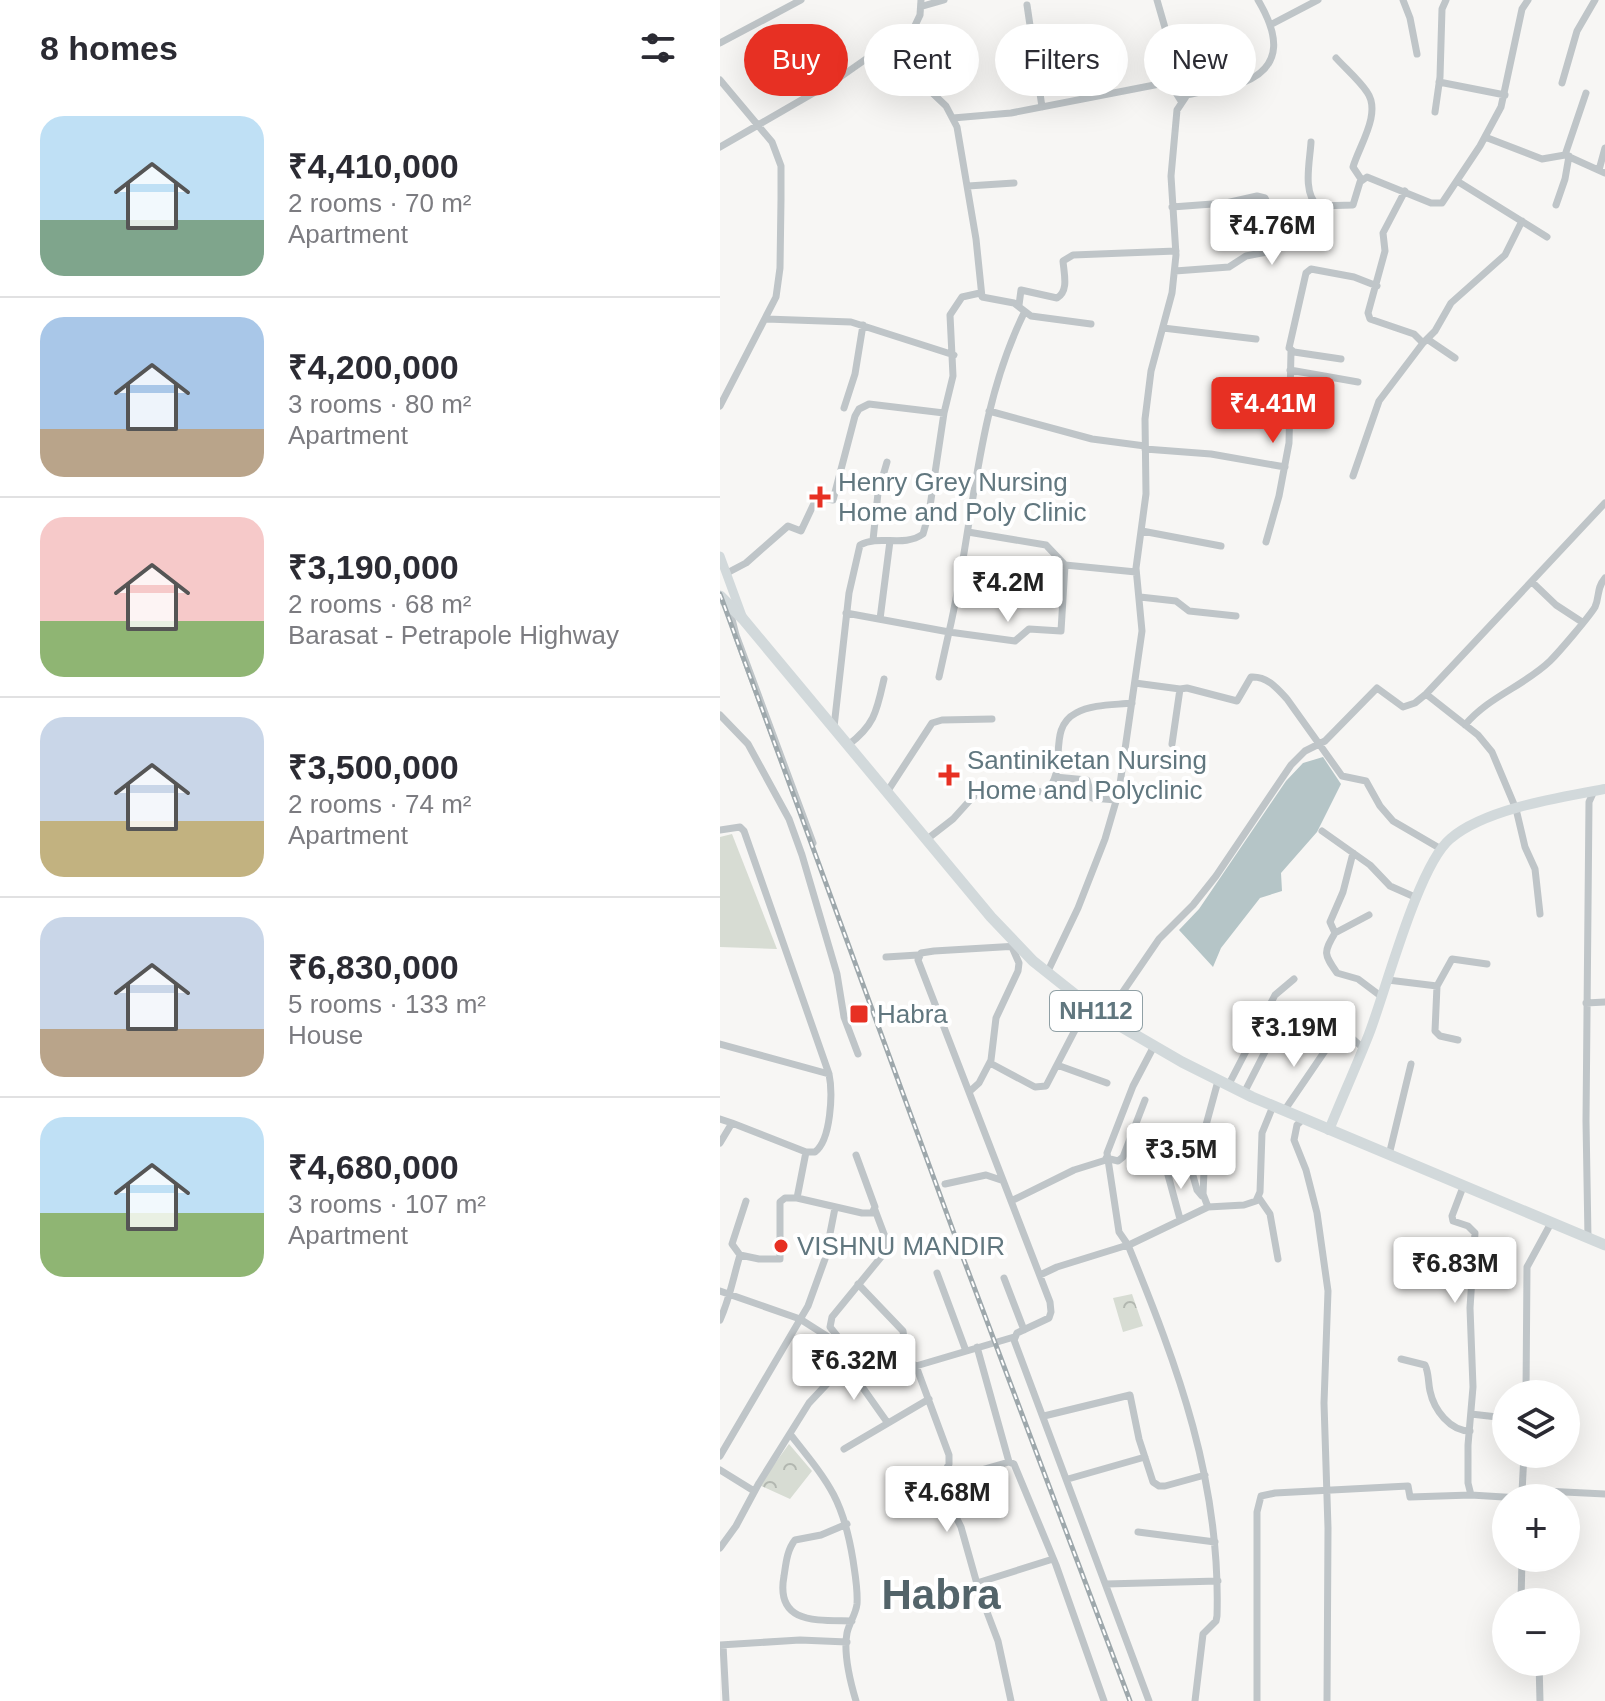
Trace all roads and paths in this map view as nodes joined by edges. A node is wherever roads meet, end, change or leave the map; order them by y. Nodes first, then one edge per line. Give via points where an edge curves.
1 (801, 0) edge
2 (944, 0) edge
3 (1157, 0) edge
4 (1258, 0) edge
5 (1318, 0) edge
6 (1403, 0) edge
7 (1446, 0) edge
8 (1528, 0) edge
9 (1595, 0) edge
10 (922, 3) edge
11 (1027, 5) dead end
12 (915, 24) edge
13 (1164, 24) edge
14 (1272, 24) junction
15 (720, 43) edge
16 (1417, 54) dead end
17 (1336, 58) dead end
18 (864, 60) edge
19 (720, 80) edge
20 (1439, 82) junction
21 (1562, 83) dead end
22 (1144, 87) edge
23 (1586, 93) dead end
24 (1505, 95) junction
25 (935, 96) edge
26 (1178, 96) edge
27 (1181, 101) junction
28 (1042, 107) junction
29 (1435, 112) dead end
30 (953, 118) junction
31 (758, 125) junction
32 (1485, 137) junction
33 (1311, 142) dead end
34 (720, 147) edge
35 (1605, 148) edge
36 (1567, 156) junction
37 (1602, 172) edge
38 (1361, 179) junction
39 (1457, 181) junction
40 (1014, 183) dead end
41 (968, 186) junction
42 (1405, 191) junction
43 (1315, 204) junction
44 (1556, 205) dead end
45 (1172, 207) junction
46 (1271, 210) dead end
47 (1522, 221) junction
48 (1547, 237) dead end
49 (1176, 251) junction
50 (1175, 271) junction
51 (1377, 286) junction
52 (980, 293) junction
53 (1021, 309) junction
54 (766, 319) junction
55 (1091, 324) dead end
56 (863, 325) junction
57 (1163, 328) junction
58 (1256, 339) dead end
59 (1425, 341) junction
60 (1291, 351) junction
61 (954, 355) junction
62 (1455, 358) dead end
63 (1341, 359) dead end
64 (1290, 370) junction
65 (1358, 382) dead end
66 (720, 406) edge
67 (844, 408) dead end
68 (989, 411) junction
69 (944, 413) junction
70 (1145, 448) junction
71 (887, 462) dead end
72 (1285, 467) junction
73 (1353, 476) dead end
74 (1605, 503) edge
75 (1142, 531) junction
76 (968, 532) junction
77 (873, 540) junction
78 (890, 541) junction
79 (1266, 542) dead end
80 (1221, 546) dead end
81 (720, 556) edge
82 (1065, 565) junction
83 (1136, 572) junction
84 (727, 573) junction
85 (1605, 578) edge
86 (961, 581) junction
87 (1532, 582) junction
88 (1140, 597) junction
89 (724, 601) edge
90 (846, 613) junction
91 (1236, 616) dead end
92 (743, 619) junction
93 (880, 619) junction
94 (1582, 622) junction
95 (949, 632) junction
96 (939, 677) dead end
97 (884, 679) dead end
98 (1135, 683) junction
99 (1180, 689) junction
100 (1426, 694) junction
101 (1132, 703) junction
102 (720, 715) edge
103 (992, 719) dead end
104 (1465, 725) junction
105 (834, 728) junction
106 (1172, 744) dead end
107 (848, 745) junction
108 (1320, 745) junction
109 (1055, 777) junction
110 (887, 792) junction
111 (1593, 793) edge
112 (1116, 800) junction
113 (1516, 809) junction
114 (720, 830) edge
115 (1322, 831) dead end
116 (926, 840) junction
117 (813, 843) dead end
118 (1441, 849) junction
119 (1353, 853) junction
120 (1417, 898) junction
121 (1540, 914) dead end
122 (1369, 915) dead end
123 (1335, 933) junction
124 (1015, 947) junction
125 (918, 955) junction
126 (886, 957) dead end
127 (1487, 964) dead end
128 (1047, 973) junction
129 (1294, 979) dead end
130 (1388, 980) junction
131 (1437, 986) junction
132 (1382, 997) junction
133 (1605, 1002) edge
134 (1586, 1003) junction
135 (1088, 1005) junction
136 (1105, 1018) junction
137 (1458, 1040) dead end
138 (720, 1044) edge
139 (1329, 1045) dead end
140 (1154, 1046) junction
141 (1363, 1048) junction
142 (858, 1054) dead end
143 (990, 1063) junction
144 (1411, 1064) dead end
145 (1057, 1065) junction
146 (829, 1074) junction
147 (1107, 1083) dead end
148 (1223, 1084) junction
149 (969, 1092) junction
150 (1244, 1093) junction
151 (1145, 1100) dead end
152 (1279, 1109) junction
153 (720, 1119) edge
154 (1303, 1119) junction
155 (732, 1123) junction
156 (1329, 1130) junction
157 (720, 1143) edge
158 (806, 1152) junction
159 (856, 1155) dead end
160 (1389, 1156) junction
161 (1106, 1159) junction
162 (1165, 1164) dead end
163 (1190, 1165) dead end
164 (1002, 1180) junction
165 (945, 1184) dead end
166 (1463, 1187) junction
167 (797, 1198) junction
168 (1204, 1198) junction
169 (1259, 1198) junction
170 (746, 1201) dead end
171 (1011, 1201) junction
172 (1208, 1207) junction
173 (835, 1208) junction
174 (875, 1210) junction
175 (1180, 1219) junction
176 (1551, 1223) junction
177 (1588, 1238) junction
178 (1128, 1245) junction
179 (1605, 1245) edge
180 (740, 1255) junction
181 (1278, 1259) dead end
182 (937, 1273) dead end
183 (1040, 1275) junction
184 (1004, 1278) dead end
185 (858, 1284) junction
186 (720, 1291) edge
187 (731, 1296) junction
188 (800, 1319) junction
189 (720, 1320) edge
190 (1024, 1330) junction
191 (1014, 1337) junction
192 (977, 1347) junction
193 (894, 1349) junction
194 (966, 1351) junction
195 (852, 1352) junction
196 (1401, 1359) dead end
197 (846, 1364) junction
198 (916, 1366) junction
199 (1526, 1380) edge
200 (929, 1399) junction
201 (1471, 1414) junction
202 (1044, 1416) junction
203 (1492, 1416) edge
204 (887, 1422) junction
205 (1470, 1431) junction
206 (790, 1434) junction
207 (844, 1449) dead end
208 (720, 1456) edge
209 (1145, 1457) junction
210 (1009, 1462) junction
211 (720, 1470) edge
212 (1205, 1475) junction
213 (1068, 1479) junction
214 (939, 1482) junction
215 (754, 1491) junction
216 (1327, 1491) junction
217 (1580, 1494) edge
218 (1605, 1494) edge
219 (1471, 1495) junction
220 (1492, 1495) edge
221 (847, 1524) junction
222 (1138, 1532) dead end
223 (1215, 1542) junction
224 (720, 1548) edge
225 (1053, 1559) junction
226 (1218, 1581) junction
227 (977, 1583) junction
228 (1106, 1584) junction
229 (852, 1621) junction
230 (847, 1642) junction
231 (722, 1645) edge
232 (1539, 1676) edge
233 (726, 1701) edge
234 (856, 1701) edge
235 (1011, 1701) edge
236 (1104, 1701) edge
237 (1149, 1701) edge
238 (1195, 1701) edge
239 (1257, 1701) edge
240 (1327, 1701) edge
241 (1540, 1701) edge

1 - 15 street
2 - 10 street
3 - 13 street
4 - 14 street
5 - 14 street
6 - 16 street
7 - 20 street
8 - 24 street
9 - 21 street via 1577,31
10 - 12 street
11 - 28 street
14 - 27 street via 1271,58 1255,76
17 - 38 street via 1371,100 1368,127 1353,167
18 - 31 street
19 - 31 street
20 - 24 street
20 - 29 street
22 - 28 street
23 - 36 street
24 - 32 street
25 - 30 street
26 - 27 street
27 - 45 street via 1175,124
28 - 30 street
30 - 41 street
31 - 34 street
31 - 54 street via 781,166 780,268
32 - 36 street via 1542,159
32 - 39 street
33 - 43 street via 1309,192
35 - 37 street
36 - 37 street
36 - 44 street
38 - 42 street
38 - 43 street via 1353,205
39 - 42 street via 1437,204
39 - 47 street
40 - 41 street
41 - 52 street
42 - 51 street via 1383,233 1385,251
43 - 50 street via 1313,226 1278,233 1267,252 1229,267
45 - 46 street via 1257,196 1265,198
45 - 49 street
47 - 48 street
47 - 59 street via 1505,255 1451,303
49 - 50 street
49 - 53 street via 1073,255 1063,261 1062,295 1021,290
50 - 57 street
51 - 59 street via 1370,319
51 - 60 street via 1308,270
52 - 53 street via 984,299
52 - 61 street via 962,297 953,307
53 - 55 street via 1031,316
53 - 68 street
54 - 56 street
54 - 66 street
56 - 61 street
56 - 67 street
57 - 58 street
57 - 70 street via 1149,384
59 - 62 street
59 - 73 street via 1379,401
60 - 63 street
60 - 64 street
61 - 69 street
64 - 65 street
64 - 72 street
68 - 70 street
68 - 76 street
69 - 78 street via 923,534
69 - 84 street via 863,405 855,416 833,500 817,497 801,531 788,526
70 - 72 street
70 - 75 street
71 - 77 street
72 - 79 street
74 - 87 street
75 - 80 street
75 - 83 street
76 - 82 street via 1046,545
76 - 86 street
77 - 78 street
77 - 90 street via 860,545
78 - 93 street
81 - 84 main road
82 - 83 street
82 - 86 street via 1032,563 1032,596
82 - 95 street via 1061,631 1029,629 1015,641
83 - 88 street
84 - 92 main road
85 - 94 street via 1595,606
86 - 95 street
87 - 94 street
87 - 100 street
88 - 91 street via 1176,601 1189,611
88 - 98 street
89 - 92 highway, NH112
89 - 117 street
90 - 93 street
90 - 105 street
92 - 105 highway, NH112
93 - 95 street
94 - 104 street via 1552,659 1484,705
95 - 96 street
97 - 107 street via 873,720
98 - 99 street
98 - 101 street
99 - 106 street
99 - 108 street via 1237,701 1251,677 1262,677 1278,688
100 - 104 street
100 - 108 street via 1403,707 1377,688
101 - 109 street via 1072,715 1060,735
101 - 112 street
102 - 142 street via 748,744 789,819
103 - 110 street via 932,723
104 - 113 street via 1488,745
105 - 107 highway, NH112
107 - 110 highway, NH112
108 - 118 street via 1342,776 1366,781 1393,821
108 - 136 street via 1291,765 1216,876 1159,939
109 - 112 street via 1087,780 1092,798
109 - 116 street via 1045,792 980,792
110 - 116 highway, NH112
111 - 113 main road
111 - 134 street
112 - 128 street via 1074,919
113 - 118 main road via 1461,831
113 - 121 street via 1535,869
114 - 146 street via 744,831
115 - 119 street
116 - 124 highway, NH112
118 - 120 main road
119 - 120 street via 1395,890
119 - 123 street via 1330,922
120 - 130 main road
122 - 123 street
123 - 132 street via 1326,953 1337,973 1358,979
124 - 125 street
124 - 128 highway, NH112
124 - 143 street via 1019,966 996,1018
125 - 126 street
125 - 149 street
127 - 131 street via 1452,959
128 - 135 highway, NH112
129 - 148 street via 1275,995
130 - 131 street
130 - 132 main road
131 - 137 street via 1435,1031
132 - 141 main road
133 - 134 street
134 - 177 street
135 - 136 highway, NH112
135 - 145 street
136 - 140 highway, NH112
138 - 146 street
139 - 152 street
140 - 148 highway, NH112
140 - 161 street via 1119,1118
141 - 150 street via 1328,1011 1311,1009 1272,1038
141 - 156 main road
143 - 145 street via 1040,1088 1049,1084
143 - 149 street
144 - 160 street
145 - 147 street
146 - 158 street via 832,1095 823,1145
148 - 150 highway, NH112
148 - 168 street via 1206,1125
149 - 164 street
150 - 152 highway, NH112
151 - 161 street via 1121,1159
152 - 154 highway, NH112
152 - 169 street via 1262,1133
153 - 155 street
154 - 156 highway, NH112
154 - 216 street via 1294,1140 1317,1213 1327,1271
155 - 157 street
155 - 158 street
156 - 160 highway, NH112
158 - 167 street
159 - 174 street
160 - 166 highway, NH112
161 - 171 street
161 - 178 street via 1119,1232
162 - 175 street
163 - 168 street
164 - 165 street via 986,1175
164 - 171 street
166 - 176 highway, NH112
166 - 201 street via 1452,1216 1475,1233
167 - 173 street
167 - 180 street via 780,1202 780,1259
168 - 172 street
169 - 172 street via 1252,1204
169 - 181 street via 1270,1214
170 - 180 street via 732,1244
171 - 183 street
172 - 175 street
173 - 174 street
173 - 188 street via 815,1291
174 - 185 street via 886,1251
175 - 178 street
176 - 177 highway, NH112
176 - 199 street via 1527,1267
177 - 179 highway, NH112
178 - 183 street
178 - 212 street via 1187,1399
180 - 187 street
182 - 194 street
183 - 190 street via 1051,1315
184 - 190 street
185 - 193 street via 903,1331 904,1339
185 - 195 street via 835,1311 830,1327
186 - 187 street
187 - 188 street
187 - 189 street
188 - 195 street
188 - 208 street
190 - 191 street
191 - 192 street
191 - 202 street
192 - 194 street
192 - 210 street
193 - 195 street via 875,1341
193 - 198 street
194 - 198 street
195 - 197 street
196 - 205 street via 1425,1365 1435,1404 1454,1429
197 - 204 street
197 - 206 street via 809,1403
198 - 200 street
200 - 204 street
200 - 214 street via 949,1455
201 - 203 street
201 - 205 street
202 - 209 street via 1130,1395
202 - 213 street
204 - 207 street
205 - 219 street
206 - 215 street
206 - 221 street via 834,1491
209 - 212 street via 1159,1486
209 - 213 street
210 - 214 street
210 - 225 street
211 - 215 street
212 - 223 street
213 - 228 street
214 - 227 street via 961,1527
215 - 224 street
216 - 219 street via 1408,1486 1410,1497
216 - 239 street via 1266,1494 1258,1499
216 - 240 street
217 - 218 street
219 - 220 street
221 - 229 street via 857,1592
221 - 229 street via 795,1540 783,1590 787,1607 803,1618
222 - 223 street
223 - 226 street
225 - 227 street
225 - 236 street
226 - 228 street
226 - 238 street via 1217,1616 1203,1634
227 - 235 street via 998,1641
228 - 237 street
229 - 230 street
230 - 231 street
230 - 234 street
231 - 233 street
232 - 241 street

